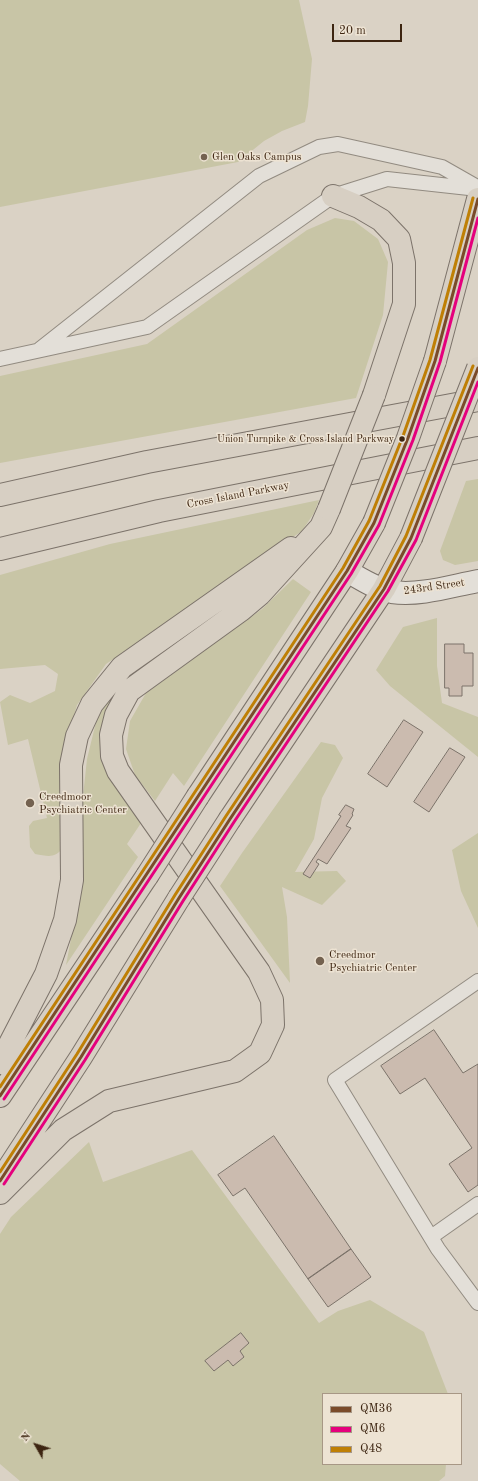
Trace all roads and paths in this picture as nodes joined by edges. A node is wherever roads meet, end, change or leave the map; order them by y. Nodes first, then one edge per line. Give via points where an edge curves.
1 (478, 189) edge
2 (333, 196) junction
3 (478, 199) edge
4 (37, 352) junction
5 (0, 359) edge
6 (478, 368) edge
7 (478, 400) edge
8 (478, 448) edge
9 (147, 462) junction
10 (0, 489) edge
11 (0, 496) edge
12 (325, 518) junction
13 (0, 549) edge
14 (347, 571) junction
15 (478, 581) edge
16 (384, 589) junction
17 (478, 981) edge
18 (0, 1063) edge
19 (0, 1096) edge
20 (0, 1181) edge
21 (0, 1193) edge
22 (478, 1204) edge
23 (431, 1237) junction
24 (478, 1303) edge

1 - 2 lane via 387,179
1 - 4 lane via 442,167 338,144 319,147 259,176
2 - 4 lane via 147,327
2 - 12 main road, bridge via 381,220 399,240 404,263 404,304 374,395
3 - 14 main road, bridge via 435,361 408,438 374,523
4 - 5 lane
6 - 16 main road, bridge via 411,538
7 - 9 main road
8 - 13 main road, Cross Island Parkway via 159,511
9 - 10 main road
9 - 11 main road
12 - 18 main road via 122,667 92,704 77,736 71,765 72,880 65,920 46,974
12 - 21 main road via 260,594 129,691 116,715 111,735 112,756 118,771 260,972 272,1000 272,1025 260,1053 236,1071 108,1101 63,1130
14 - 16 street, 243rd Street via 373,586
14 - 19 main road, bridge
15 - 16 street, 243rd Street via 418,592
16 - 20 main road, bridge via 230,819 82,1057
17 - 23 lane via 335,1080
22 - 23 lane
23 - 24 lane

